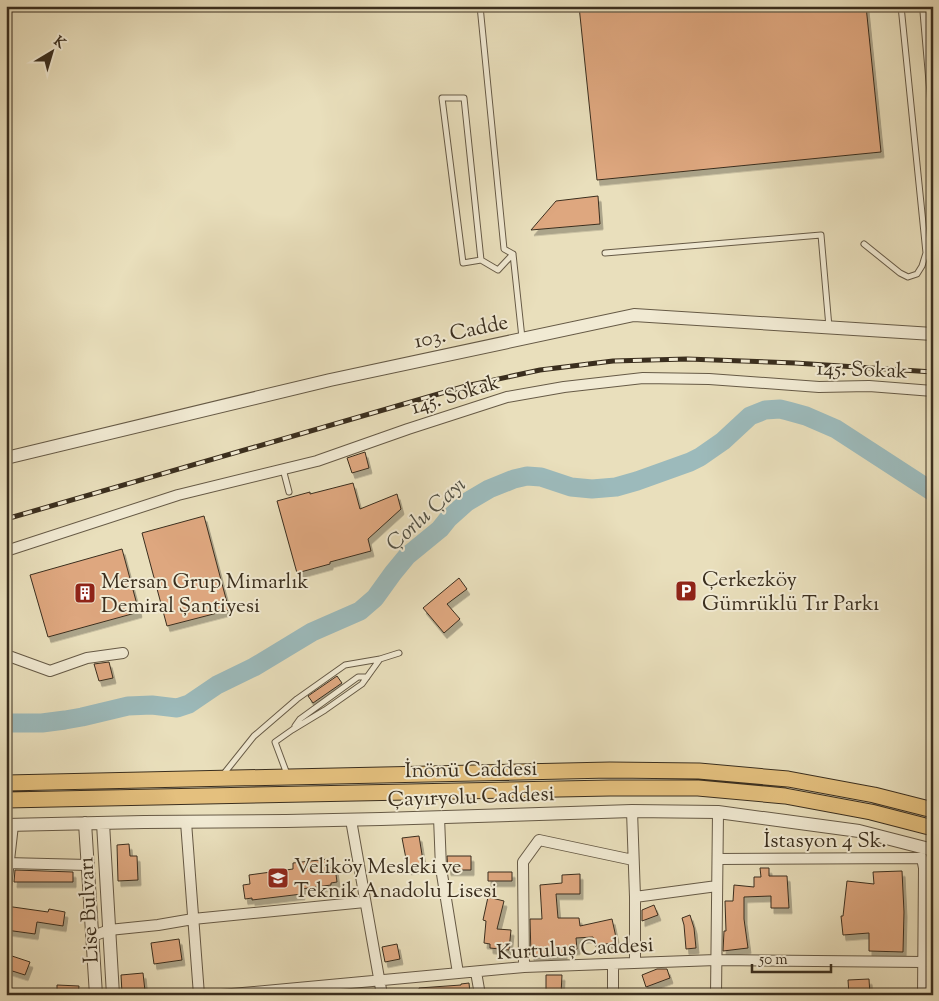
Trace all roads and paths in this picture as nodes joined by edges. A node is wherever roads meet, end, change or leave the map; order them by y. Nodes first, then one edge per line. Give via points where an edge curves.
1 (480, 6) edge
2 (902, 6) edge
3 (925, 6) edge
4 (930, 19) edge
5 (933, 99) edge
6 (864, 244) dead end
7 (513, 254) junction
8 (605, 254) dead end
9 (481, 260) junction
10 (829, 327) junction
11 (933, 334) edge
12 (522, 339) junction
13 (933, 391) edge
14 (6, 458) edge
15 (283, 469) junction
16 (289, 492) dead end
17 (6, 551) edge
18 (123, 653) dead end
19 (400, 653) dead end
20 (6, 655) edge
21 (380, 659) junction
22 (288, 777) junction
23 (220, 778) junction
24 (6, 783) edge
25 (6, 800) edge
26 (933, 810) edge
27 (632, 811) junction
28 (718, 812) junction
29 (439, 817) junction
30 (351, 820) junction
31 (186, 822) junction
32 (85, 823) junction
33 (103, 823) junction
34 (10, 825) edge
35 (933, 828) edge
36 (933, 850) edge
37 (718, 859) junction
38 (634, 860) junction
39 (8, 863) edge
40 (88, 865) junction
41 (717, 886) junction
42 (6, 887) edge
43 (635, 897) junction
44 (365, 902) junction
45 (193, 919) junction
46 (109, 930) junction
47 (93, 936) junction
48 (716, 960) junction
49 (928, 962) edge
50 (635, 963) junction
51 (613, 964) junction
52 (524, 967) junction
53 (476, 972) junction
54 (458, 973) junction
55 (379, 981) junction
56 (96, 995) edge
57 (113, 995) edge
58 (199, 995) edge
59 (221, 995) edge
60 (382, 995) edge
61 (480, 995) edge
62 (613, 995) edge
63 (716, 995) edge
64 (923, 995) edge

1 - 7 lane via 504,249
2 - 6 lane via 926,253 917,274 908,277
3 - 4 street
4 - 5 street
7 - 9 lane via 498,270
7 - 12 lane
8 - 10 lane via 821,235
9 - 9 lane via 464,98 442,98 463,262
10 - 11 street, 103. Cadde
10 - 12 street, 103. Cadde via 634,315
12 - 14 street, 103. Cadde via 330,380
13 - 15 street, 145. Sokak via 643,378 564,387 507,397 317,461
15 - 16 lane
15 - 17 street, 145. Sokak via 178,495
18 - 20 street via 86,658 50,671
19 - 21 lane
21 - 22 lane via 362,684 275,742
21 - 23 lane via 345,665 297,699 254,736
22 - 23 main road
22 - 26 main road via 699,771 788,779
23 - 24 main road
25 - 35 main road, İnönü Caddesi via 698,788 785,796 871,812
27 - 28 street, Çayıryolu Caddesi
27 - 29 street, Çayıryolu Caddesi
27 - 38 street
28 - 36 street, Çayıryolu Caddesi via 859,831
28 - 37 street
29 - 30 street, Çayıryolu Caddesi
29 - 54 street via 441,868
30 - 31 street, Çayıryolu Caddesi
30 - 44 street
31 - 33 street, Çayıryolu Caddesi
31 - 45 street
32 - 33 street, Çayıryolu Caddesi
32 - 34 street, Çayıryolu Caddesi
32 - 40 street, Lise Bulvarı
33 - 46 street, Lise Bulvarı
34 - 39 street
37 - 41 street
37 - 49 street, İstasyon 4 Sk. via 922,858
38 - 43 street
38 - 52 street via 539,840 523,862
39 - 40 street
39 - 42 street
40 - 47 street, Lise Bulvarı
41 - 43 street
41 - 48 street
43 - 50 street
44 - 45 street
44 - 55 street
45 - 46 street
45 - 58 street
46 - 47 street
46 - 57 street, Lise Bulvarı
47 - 56 street, Lise Bulvarı
48 - 49 street, Kurtuluş Caddesi
48 - 50 street, Kurtuluş Caddesi
48 - 63 street
49 - 64 street
50 - 51 street, Kurtuluş Caddesi
51 - 52 street, Kurtuluş Caddesi
51 - 62 street
52 - 53 street, Kurtuluş Caddesi
53 - 54 street, Kurtuluş Caddesi
53 - 61 street
54 - 55 street, Kurtuluş Caddesi
55 - 59 street, Kurtuluş Caddesi
55 - 60 street

